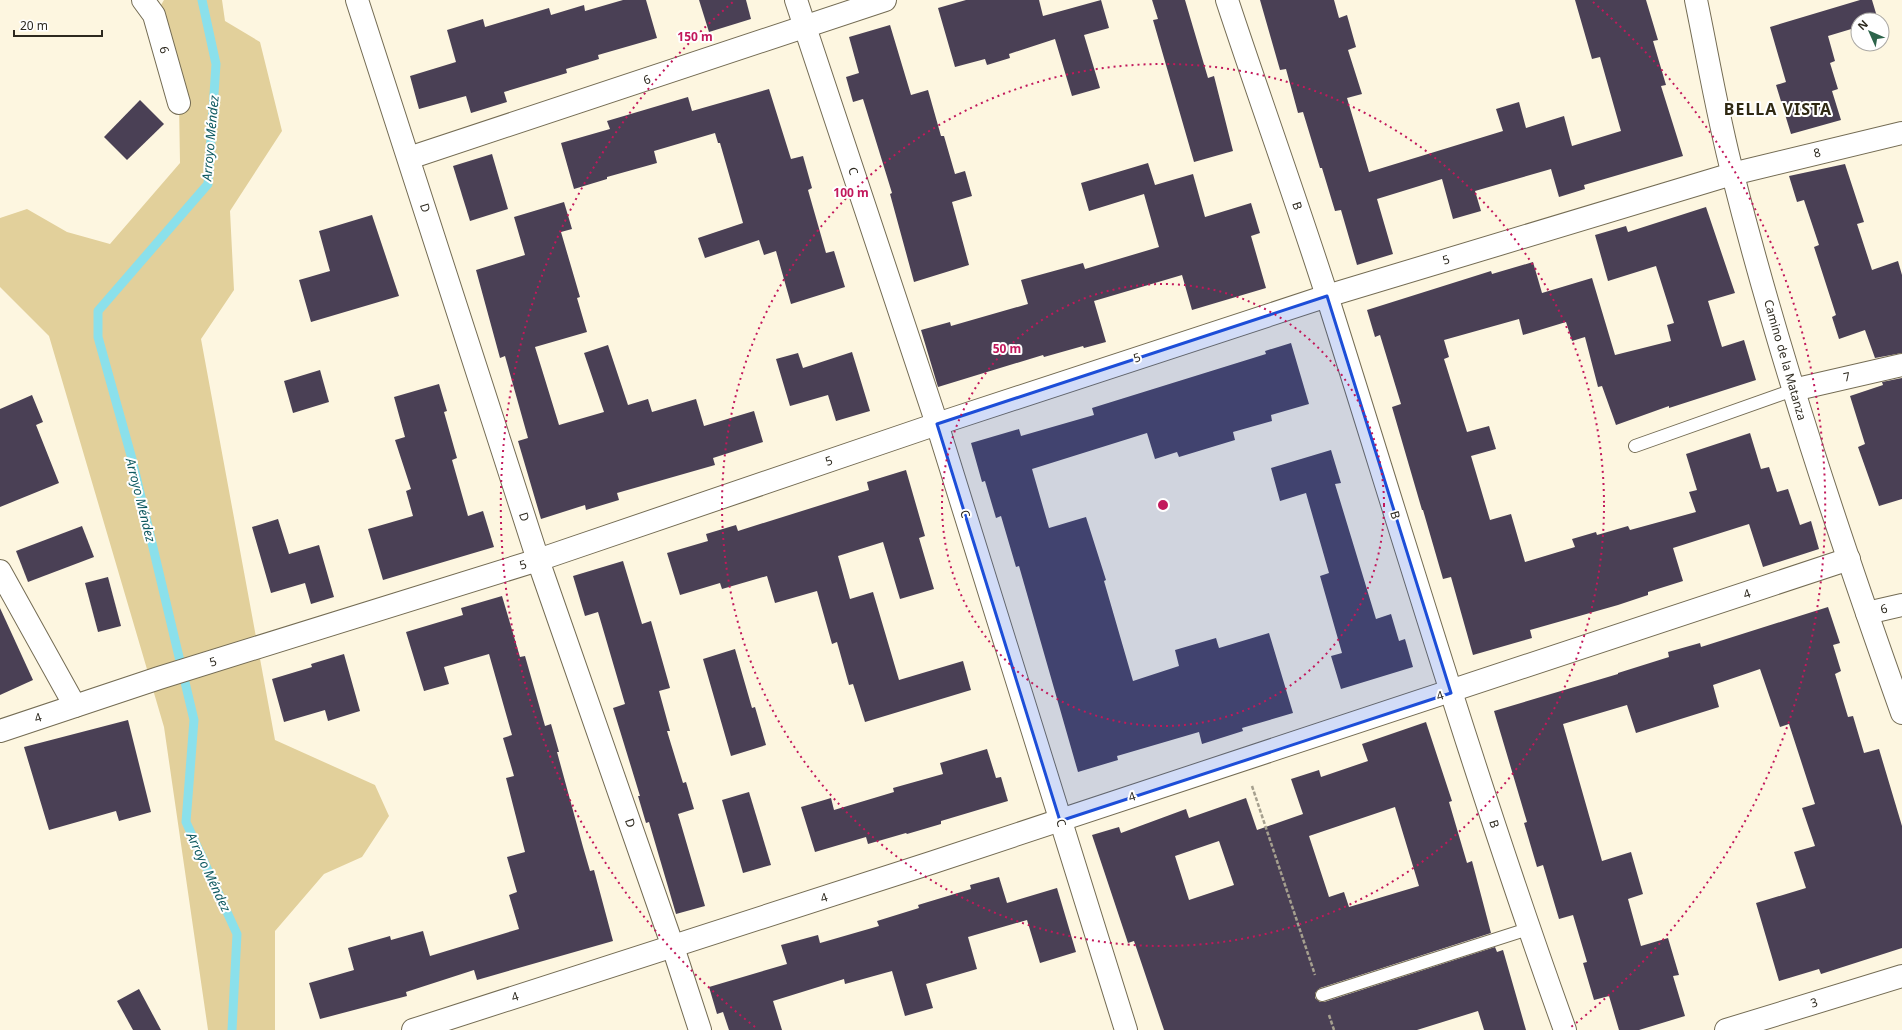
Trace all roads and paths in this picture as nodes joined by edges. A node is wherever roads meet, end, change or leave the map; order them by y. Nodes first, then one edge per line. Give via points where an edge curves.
1 (143, 0) edge
2 (358, 0) edge
3 (796, 0) edge
4 (884, 0) edge
5 (1227, 0) edge
6 (1696, 0) edge
7 (806, 27) junction
8 (179, 103) dead end
9 (1902, 133) edge
10 (409, 158) junction
11 (1732, 174) junction
12 (1327, 296) junction
13 (1902, 365) edge
14 (1793, 390) junction
15 (937, 424) junction
16 (1635, 446) dead end
17 (1849, 559) junction
18 (538, 560) junction
19 (0, 571) edge
20 (1902, 605) edge
21 (1867, 613) junction
22 (1451, 693) junction
23 (75, 706) junction
24 (1902, 713) edge
25 (0, 731) edge
26 (1244, 761) junction
27 (1060, 821) junction
28 (1528, 929) junction
29 (673, 947) junction
30 (1902, 976) edge
31 (1322, 995) joint
32 (413, 1030) edge
33 (700, 1030) edge
34 (1126, 1030) edge
35 (1564, 1030) edge
36 (1726, 1030) edge

1 - 8 street, 6 via 154,15
2 - 10 street, D
3 - 7 street, C
4 - 7 street, 6
5 - 12 street, B
6 - 11 street, Camino de la Matanza
7 - 10 street, 6
7 - 15 street, C
9 - 11 street, 8
10 - 18 street, D
11 - 12 street, 5
11 - 14 street, Camino de la Matanza
12 - 15 street, 5
12 - 22 street, B
13 - 14 street, 7
14 - 16 lane
14 - 17 street, Camino de la Matanza
15 - 18 street, 5
15 - 27 street, C
17 - 21 street, Camino de la Matanza
17 - 22 street, 4
18 - 23 street, 5
18 - 29 street, D
19 - 23 street
20 - 21 street, 6
21 - 24 street, Camino de la Matanza
22 - 26 street, 4
22 - 28 street, B
23 - 25 street, 4
26 - 27 street, 4
26 - 31 path
27 - 29 street, 4
27 - 34 street, C
28 - 31 lane
28 - 35 street, B
29 - 32 street, 4
29 - 33 street, D
30 - 36 street, 3

